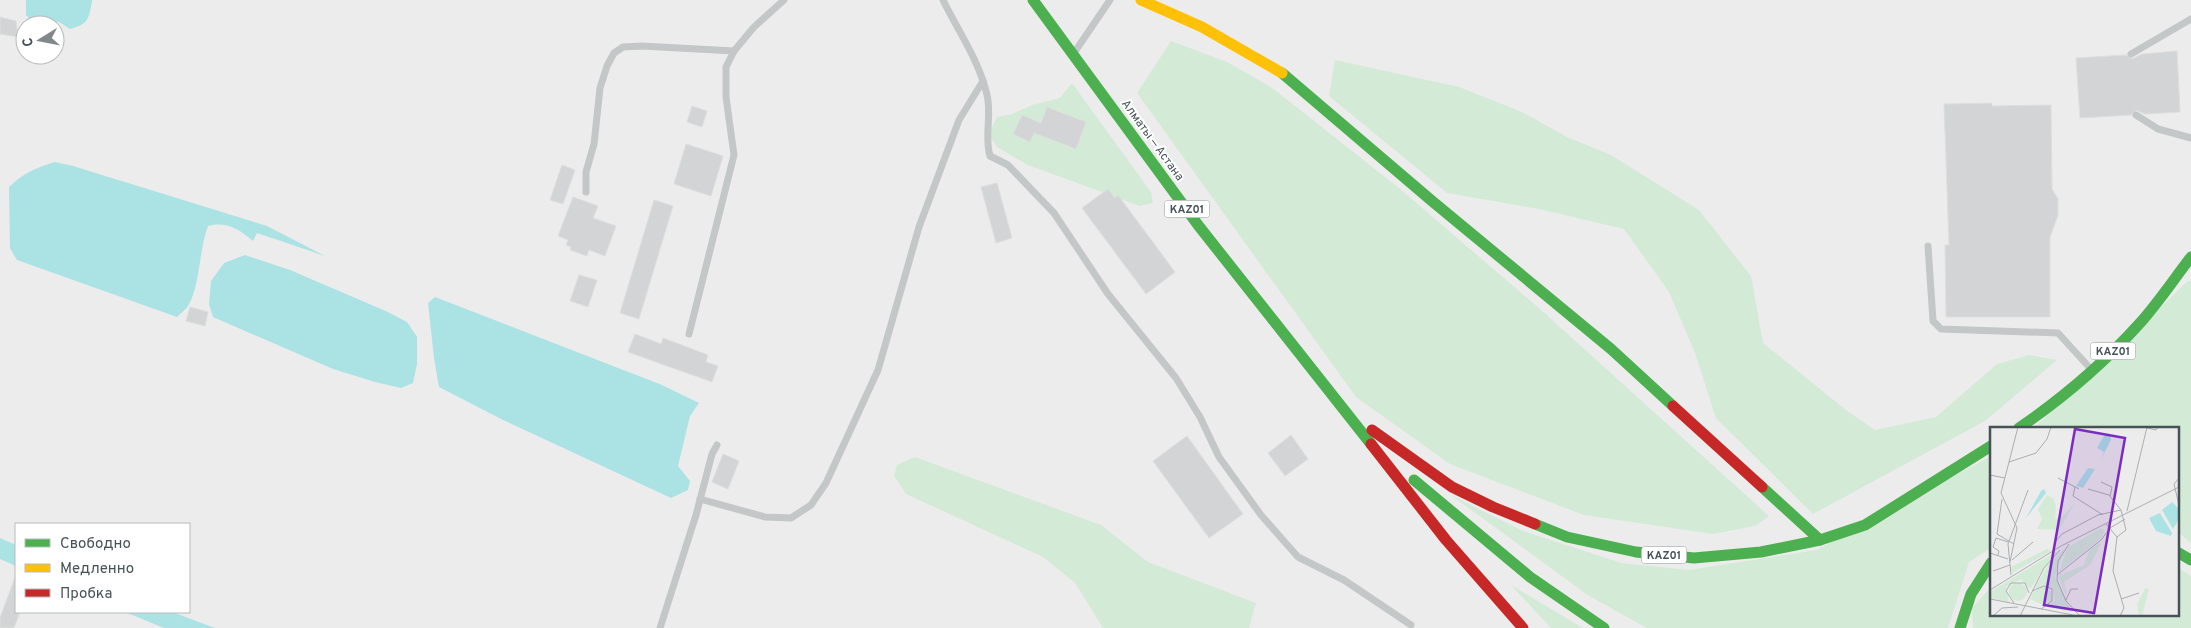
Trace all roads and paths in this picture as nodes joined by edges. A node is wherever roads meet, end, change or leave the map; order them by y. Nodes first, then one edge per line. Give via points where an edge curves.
1 (784, 0) edge
2 (943, 0) edge
3 (1033, 0) edge
4 (1110, 0) edge
5 (1141, 0) edge
6 (2191, 19) edge
7 (734, 51) junction
8 (1073, 54) junction
9 (2131, 54) dead end
10 (983, 81) junction
11 (2136, 115) dead end
12 (2191, 138) edge
13 (586, 192) dead end
14 (1928, 246) dead end
15 (2191, 256) edge
16 (689, 334) dead end
17 (2092, 371) junction
18 (1347, 412) junction
19 (2021, 427) edge
20 (717, 445) dead end
21 (1990, 447) edge
22 (700, 499) junction
23 (1820, 540) junction
24 (2178, 553) edge
25 (2191, 560) edge
26 (1990, 564) edge
27 (1412, 625) dead end
28 (660, 628) edge
29 (1523, 628) edge
30 (1604, 628) edge
31 (1960, 628) edge

1 - 7 lane via 754,27
2 - 10 lane
3 - 8 main road, Алматы — Астана / KАZ01
4 - 8 lane
5 - 23 main road via 1202,27 1287,76 1610,350
6 - 9 lane
7 - 13 lane via 642,46 623,47 614,53 600,88 594,144 586,172
7 - 16 lane via 726,67 726,97 734,156
8 - 18 main road, Алматы — Астана / KАZ01 via 1198,224
10 - 22 lane via 959,120 918,227 878,370 826,483 811,505 791,518 765,517
10 - 27 lane via 988,97 986,143 990,156 1008,165 1054,213 1108,294 1176,378 1219,457 1261,515 1298,557 1344,580
11 - 12 lane via 2158,129
14 - 17 lane via 1933,321 1941,329 2058,333
15 - 17 main road, KАZ01 via 2133,331
17 - 19 main road, KАZ01
18 - 23 main road, KАZ01 via 1452,487 1567,536 1636,552 1694,558 1761,552
18 - 29 main road, KАZ01 via 1446,540
18 - 30 main road, KАZ01 via 1408,474 1477,534 1513,564
20 - 22 lane
21 - 23 main road, KАZ01 via 1865,525
22 - 28 lane
24 - 25 main road
26 - 31 main road via 1964,608

